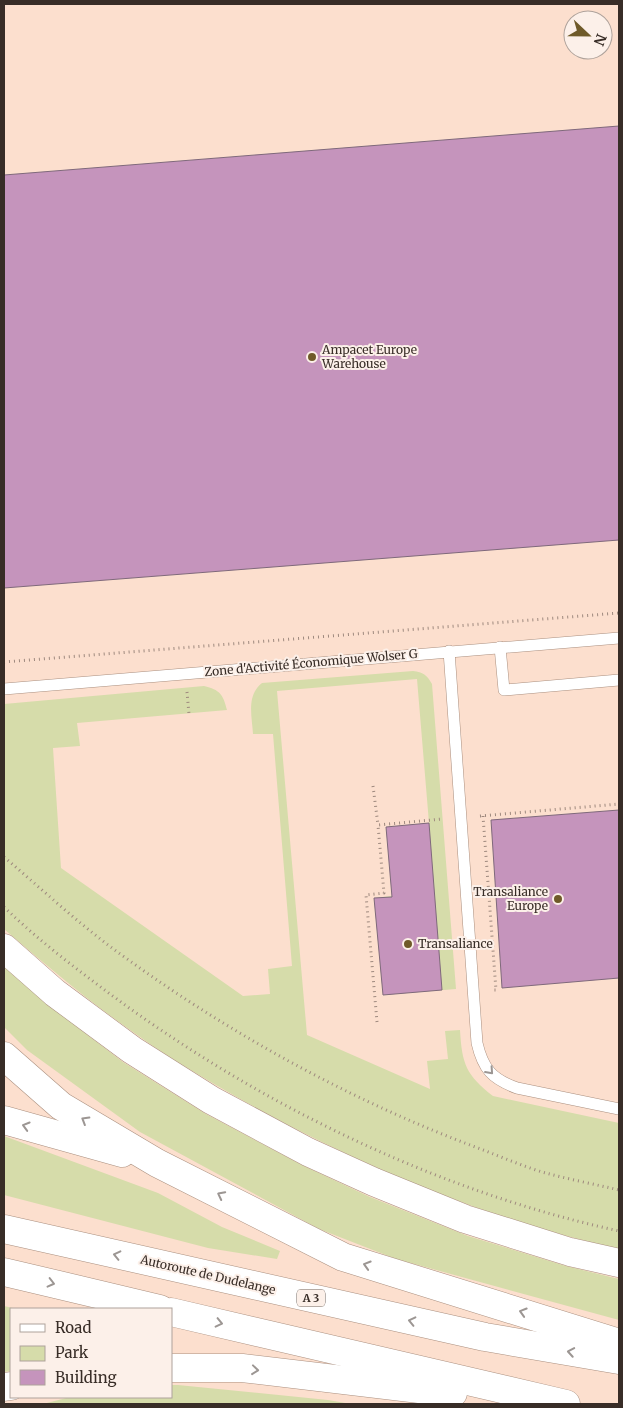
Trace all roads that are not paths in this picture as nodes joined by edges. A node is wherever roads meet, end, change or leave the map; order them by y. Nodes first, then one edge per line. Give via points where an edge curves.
1 (619, 638) edge
2 (500, 647) junction
3 (449, 651) junction
4 (619, 680) edge
5 (4, 689) edge
6 (4, 948) edge
7 (4, 1056) edge
8 (619, 1109) edge
9 (4, 1120) edge
10 (158, 1163) junction
11 (4, 1229) edge
12 (619, 1263) edge
13 (4, 1272) edge
14 (156, 1308) edge
15 (172, 1312) edge
16 (619, 1343) edge
17 (619, 1360) edge
18 (172, 1368) edge
19 (556, 1404) edge
20 (566, 1404) edge

1 - 2 lane, Zone d'Activité Économique Wolser G
2 - 3 lane, Zone d'Activité Économique Wolser G
2 - 4 lane via 504,690
3 - 5 lane, Zone d'Activité Économique Wolser G
3 -> 8 lane via 477,1043 481,1058 489,1072 517,1088
6 - 12 main road via 55,993 132,1050 211,1100 308,1152 465,1219 570,1252
10 -> 7 main road via 61,1106
10 -> 9 main road
16 -> 10 main road via 343,1257
17 -> 11 main road, Autoroute de Dudelange / A 3 via 485,1337
13 -> 14 main road
15 -> 20 main road
18 -> 19 main road via 242,1368

